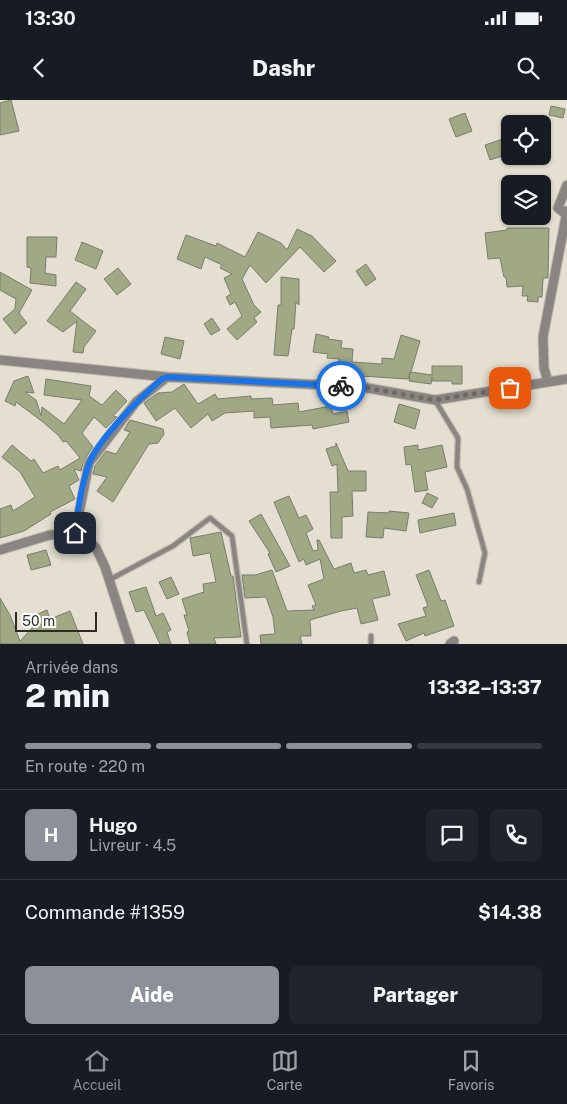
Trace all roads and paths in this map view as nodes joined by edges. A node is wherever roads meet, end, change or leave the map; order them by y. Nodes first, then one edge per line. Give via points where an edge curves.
1 (567, 185) edge
2 (566, 211) edge
3 (0, 360) edge
4 (167, 377) junction
5 (567, 379) edge
6 (548, 382) junction
7 (434, 400) junction
8 (75, 533) junction
9 (0, 550) edge
10 (108, 580) junction
11 (479, 582) dead end
12 (371, 636) dead end
13 (130, 644) edge
14 (247, 644) edge
15 (371, 644) edge

1 - 2 street via 558,208
2 - 6 street via 544,337 544,368
3 - 4 street
4 - 7 street via 362,387
4 - 8 street via 136,402 89,463
5 - 6 street
6 - 7 street
7 - 11 lane via 458,438 457,467 467,489 485,553
8 - 9 street via 50,535
8 - 10 street via 84,536 96,548
10 - 13 street
10 - 14 lane via 174,546 210,518 232,536
12 - 15 lane

